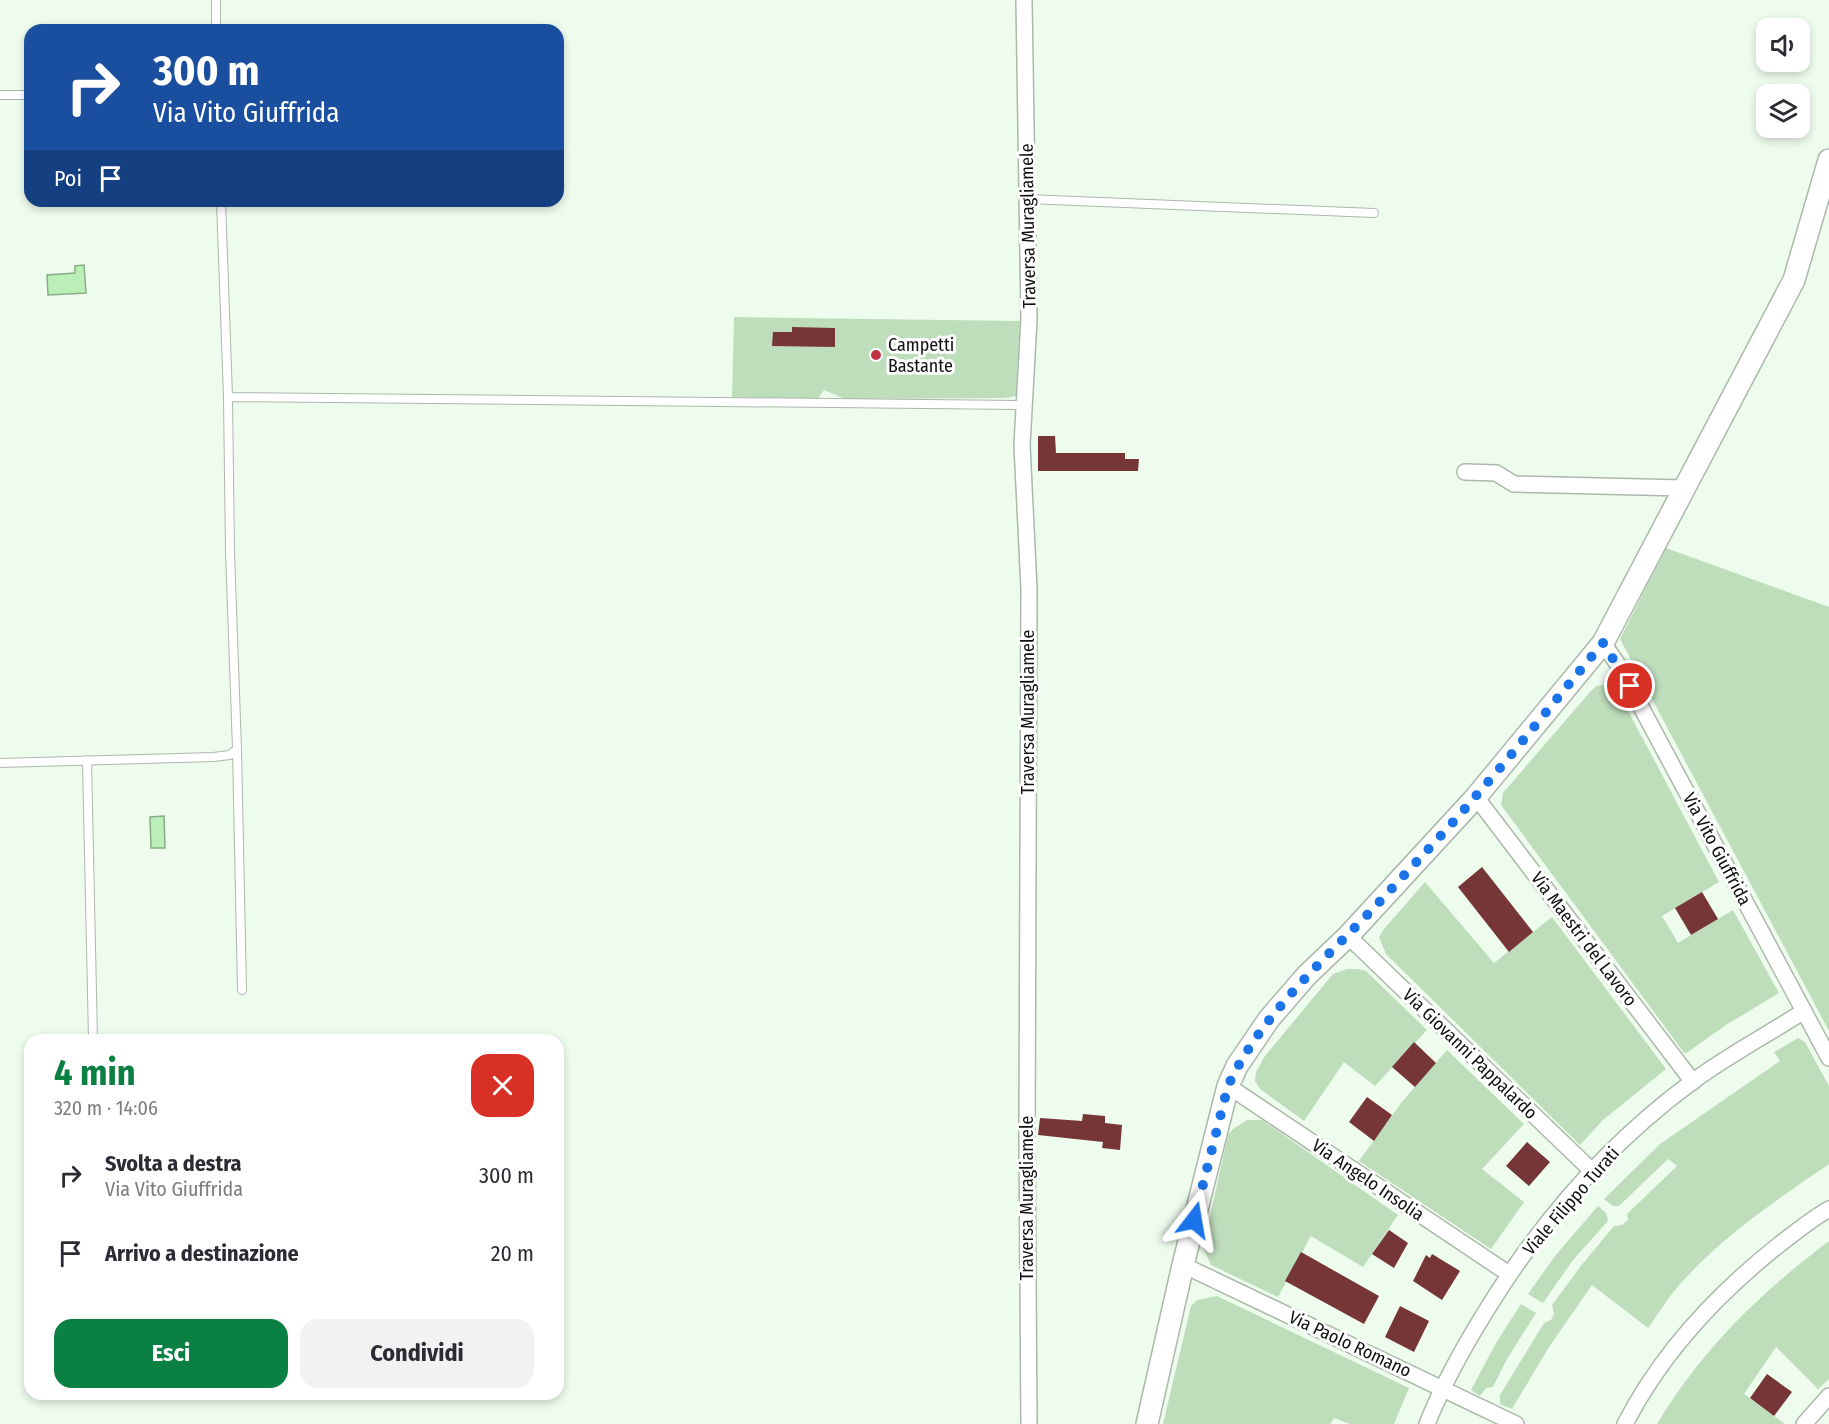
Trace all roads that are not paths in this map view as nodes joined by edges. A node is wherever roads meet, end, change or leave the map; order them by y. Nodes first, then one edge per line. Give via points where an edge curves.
1 (216, 0) edge
2 (1024, 0) edge
3 (216, 24) edge
4 (24, 94) edge
5 (0, 95) edge
6 (1829, 160) edge
7 (1027, 199) junction
8 (220, 207) edge
9 (1374, 213) dead end
10 (228, 397) junction
11 (1024, 405) junction
12 (1465, 472) dead end
13 (1684, 488) junction
14 (1603, 643) junction
15 (237, 750) junction
16 (87, 760) junction
17 (0, 763) edge
18 (1476, 797) junction
19 (1348, 936) junction
20 (242, 990) dead end
21 (1804, 1011) junction
22 (93, 1034) edge
23 (1829, 1058) edge
24 (1693, 1082) junction
25 (1228, 1086) junction
26 (1592, 1171) junction
27 (1829, 1209) edge
28 (1183, 1265) junction
29 (1509, 1274) junction
30 (1441, 1388) junction
31 (1829, 1396) edge
32 (1029, 1424) edge
33 (1146, 1424) edge
34 (1427, 1424) edge
35 (1516, 1424) edge
36 (1625, 1424) edge
37 (1804, 1424) edge

1 - 3 lane
2 - 7 street, Traversa Muragliamele
4 - 5 lane
6 - 13 main road via 1794,280
7 - 9 lane
7 - 11 street, Traversa Muragliamele via 1029,319
8 - 10 lane
10 - 11 lane
10 - 15 lane
11 - 32 street, Traversa Muragliamele via 1022,445 1029,589
12 - 13 street via 1496,473 1514,484
13 - 14 main road
14 - 18 main road
14 - 21 street, Via Vito Giuffrida via 1619,666
15 - 16 lane via 213,757
15 - 20 lane
16 - 17 lane
16 - 22 lane
18 - 19 main road
18 - 24 street, Via Maestri del Lavoro
19 - 25 main road via 1269,1019
19 - 26 street, Via Giovanni Pappalardo
21 - 23 street, Via Vito Giuffrida
21 - 24 street, Viale Filippo Turati
24 - 26 street, Viale Filippo Turati
25 - 28 main road
25 - 29 street, Via Angelo Insolia
26 - 29 street, Viale Filippo Turati
27 - 36 street via 1749,1269 1690,1329 1639,1396
28 - 30 street, Via Paolo Romano
28 - 33 main road
29 - 30 street, Viale Filippo Turati
30 - 34 street, Viale Filippo Turati
30 - 35 street, Via Paolo Romano
31 - 37 street

